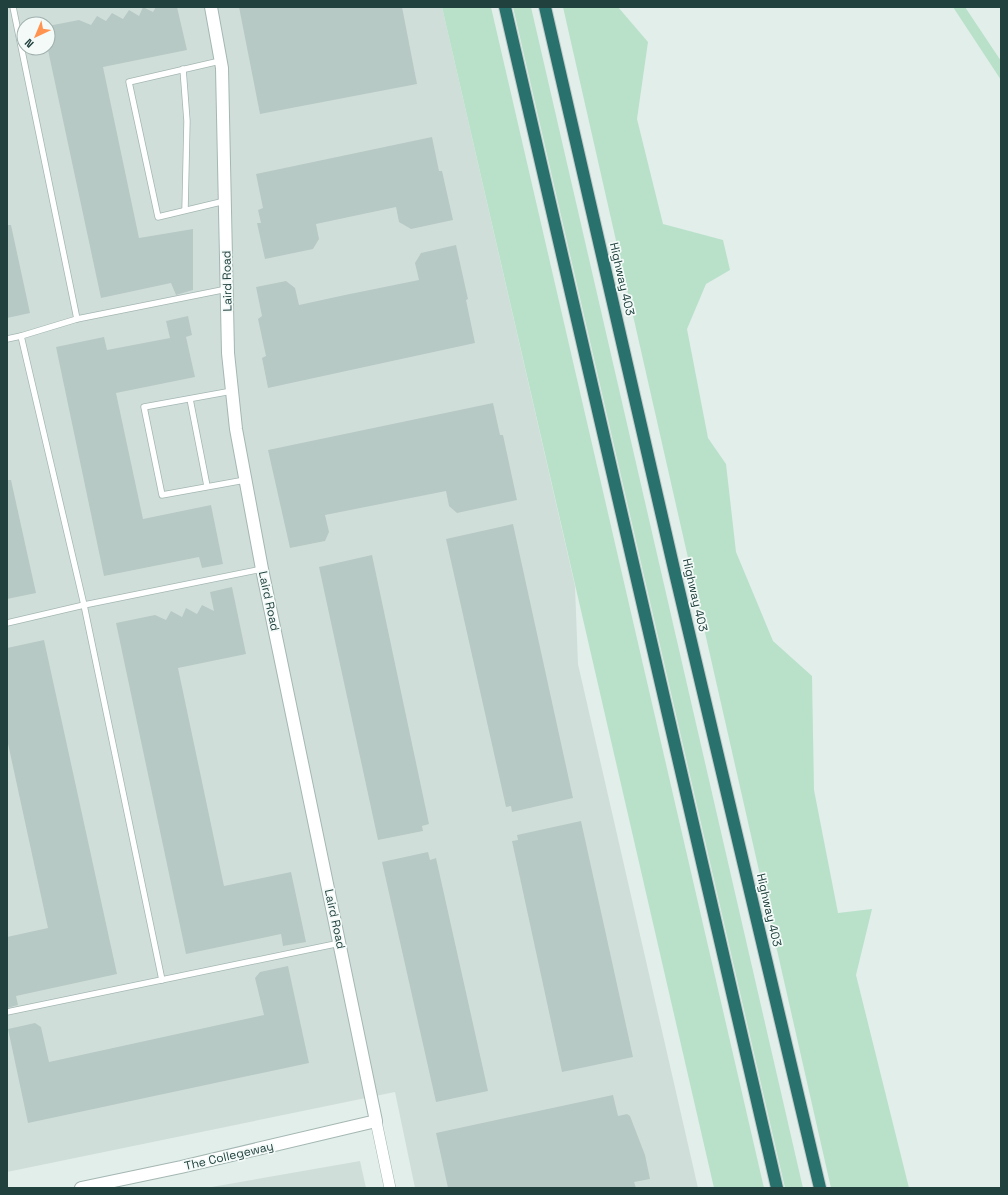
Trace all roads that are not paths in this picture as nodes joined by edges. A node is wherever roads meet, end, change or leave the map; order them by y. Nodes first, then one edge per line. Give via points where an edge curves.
1 (13, 7) edge
2 (211, 7) edge
3 (505, 7) edge
4 (545, 7) edge
5 (221, 61) junction
6 (183, 69) junction
7 (226, 201) junction
8 (185, 210) junction
9 (226, 289) junction
10 (77, 319) junction
11 (21, 336) junction
12 (7, 339) edge
13 (232, 391) junction
14 (190, 399) junction
15 (246, 480) junction
16 (207, 486) junction
17 (262, 569) junction
18 (84, 605) junction
19 (7, 623) edge
20 (340, 943) junction
21 (162, 980) junction
22 (7, 1012) edge
23 (376, 1121) junction
24 (82, 1188) edge
25 (390, 1188) edge
26 (777, 1188) edge
27 (820, 1188) edge

1 - 10 lane
2 - 5 street, Laird Road
3 - 26 highway
4 - 27 highway, Highway 403
5 - 6 lane
5 - 7 street, Laird Road
6 - 8 lane via 187,121
6 - 8 lane via 129,82 158,217
7 - 8 lane
7 - 9 street, Laird Road
9 - 10 lane
9 - 13 street, Laird Road
10 - 11 lane
11 - 12 lane
11 - 18 lane
13 - 14 lane
13 - 15 street, Laird Road
14 - 16 lane
14 - 16 lane via 144,407 162,495
15 - 16 lane
15 - 17 street, Laird Road
17 - 18 lane
17 - 20 street, Laird Road
18 - 19 lane
18 - 21 lane
20 - 21 lane
20 - 23 street, Laird Road
21 - 22 lane
23 - 24 street, The Collegeway
23 - 25 street, Laird Road

